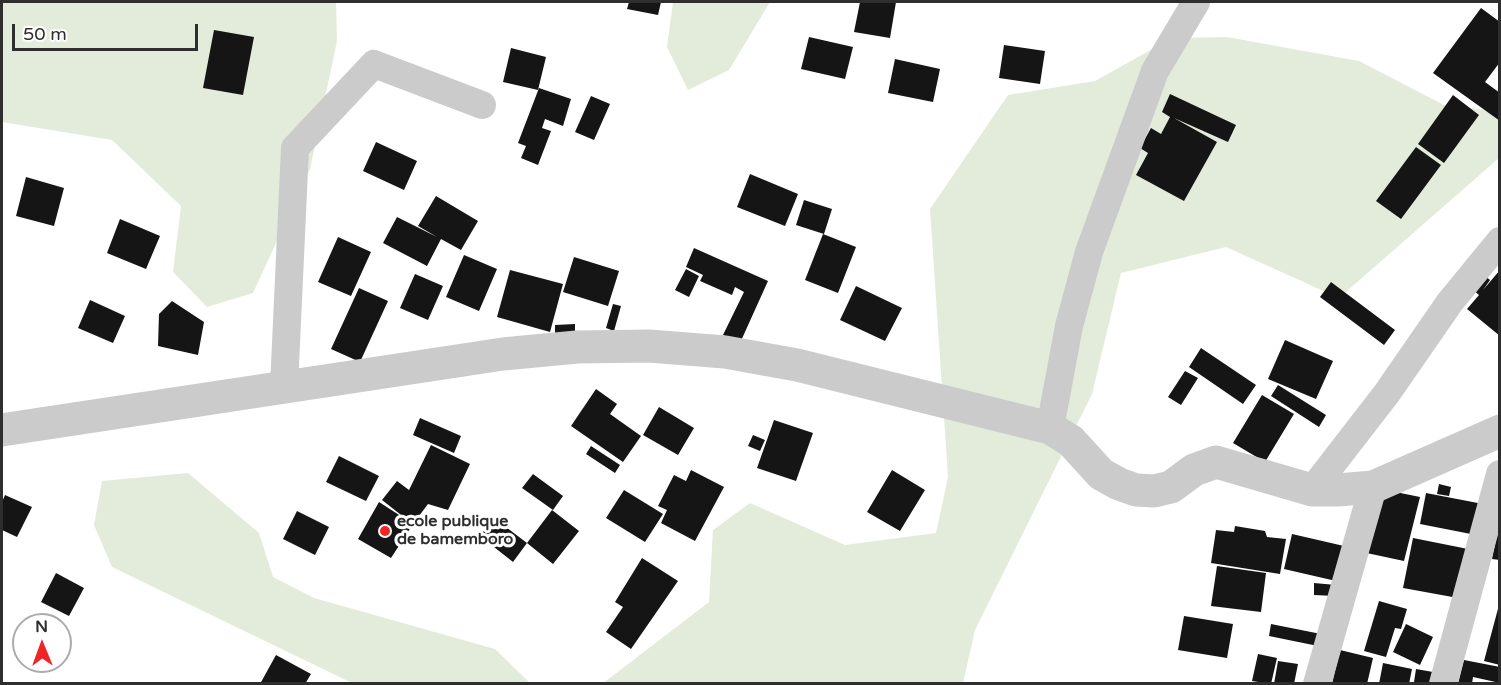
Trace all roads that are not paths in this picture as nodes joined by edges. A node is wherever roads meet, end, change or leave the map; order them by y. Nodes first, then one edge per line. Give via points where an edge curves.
1 (1196, 2) edge
2 (482, 105) dead end
3 (1500, 241) edge
4 (284, 387) junction
5 (1050, 428) junction
6 (2, 430) edge
7 (1500, 431) edge
8 (1500, 474) edge
9 (1373, 487) junction
10 (1312, 490) junction
11 (1317, 684) edge
12 (1443, 684) edge

1 - 5 street via 1155,71 1093,241 1069,326
2 - 4 street via 374,64 295,148
3 - 10 street via 1450,302 1387,393
4 - 5 street via 503,354 649,346 725,352 797,365
4 - 6 street
5 - 10 street via 1071,441 1101,474 1136,490 1171,487 1194,470 1216,462
7 - 9 street
8 - 12 street
9 - 10 street
9 - 11 street

